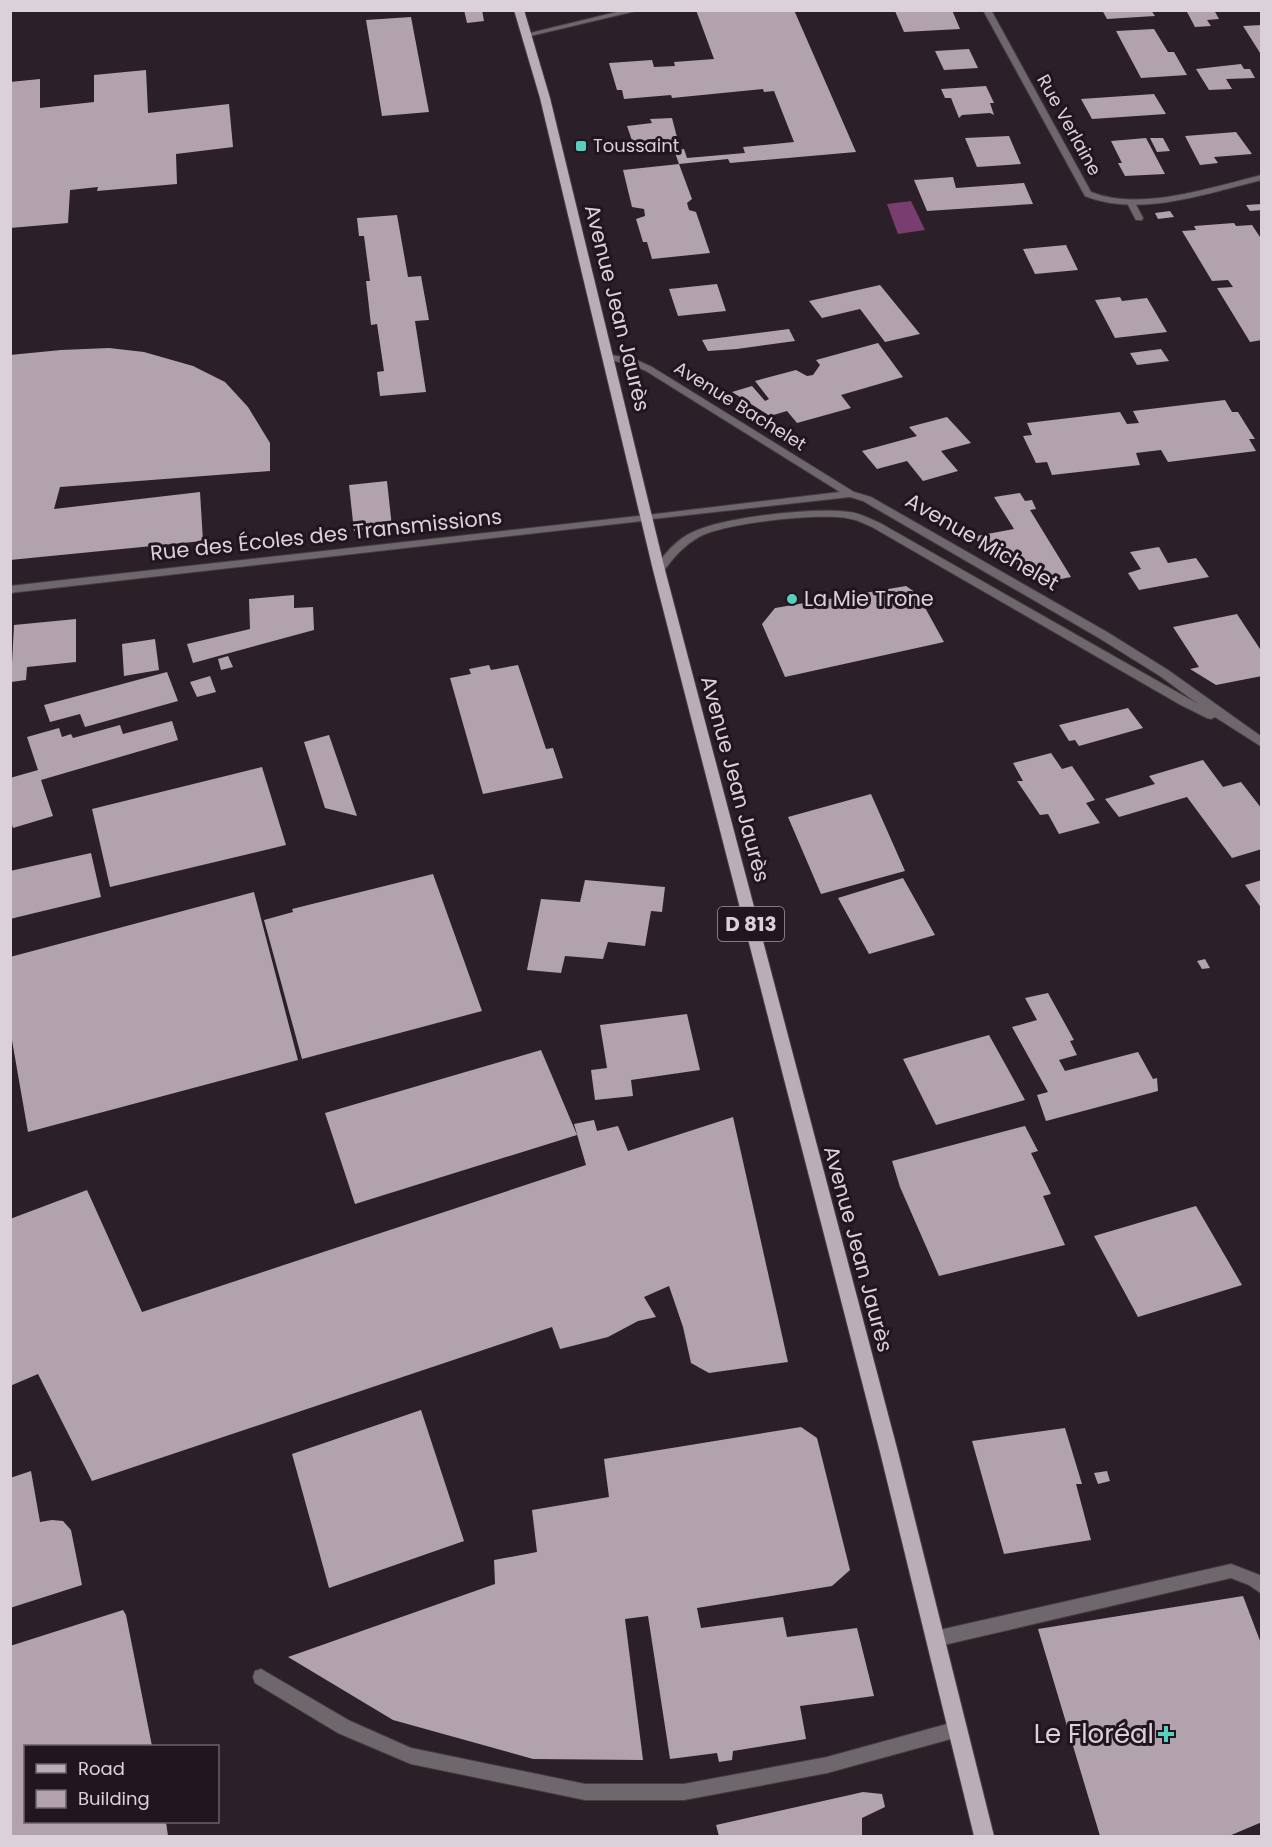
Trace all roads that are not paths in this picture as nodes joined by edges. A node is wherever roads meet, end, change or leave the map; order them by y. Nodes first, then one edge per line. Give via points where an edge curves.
1 (519, 10) edge
2 (637, 10) edge
3 (987, 10) edge
4 (526, 35) junction
5 (1262, 177) edge
6 (1131, 203) junction
7 (1139, 218) dead end
8 (608, 357) junction
9 (850, 494) junction
10 (647, 518) junction
11 (659, 570) junction
12 (10, 590) edge
13 (1237, 727) junction
14 (1262, 743) edge
15 (1262, 1587) edge
16 (935, 1639) junction
17 (261, 1677) dead end
18 (958, 1729) junction
19 (984, 1836) edge

1 - 4 main road, Avenue Jean Jaurès / D 813
2 - 4 street
3 - 6 street, Rue Verlaine via 1088,194 1112,203
4 - 8 main road, Avenue Jean Jaurès / D 813 via 546,98 586,278
5 - 6 street, Rue Verlaine
6 - 7 street
8 - 9 street, Avenue Bachelet via 649,369
8 - 10 main road, Avenue Jean Jaurès / D 813
9 - 10 street, Avenue Michelet
9 - 13 street, Avenue Michelet via 887,509 1103,635 1164,673
10 - 11 main road, Avenue Jean Jaurès / D 813
10 - 12 street, Rue des Écoles des Transmissions
11 - 13 street via 664,561 697,534 722,526 829,513 852,516 876,525 1183,701
11 - 16 main road, Avenue Jean Jaurès / D 813
13 - 14 street, Avenue Michelet
15 - 16 street via 1254,1579 1231,1571
16 - 18 main road, Avenue Jean Jaurès / D 813
17 - 18 street via 344,1727 411,1756 585,1792 684,1792 827,1765
18 - 19 main road, Avenue Jean Jaurès / D 813

